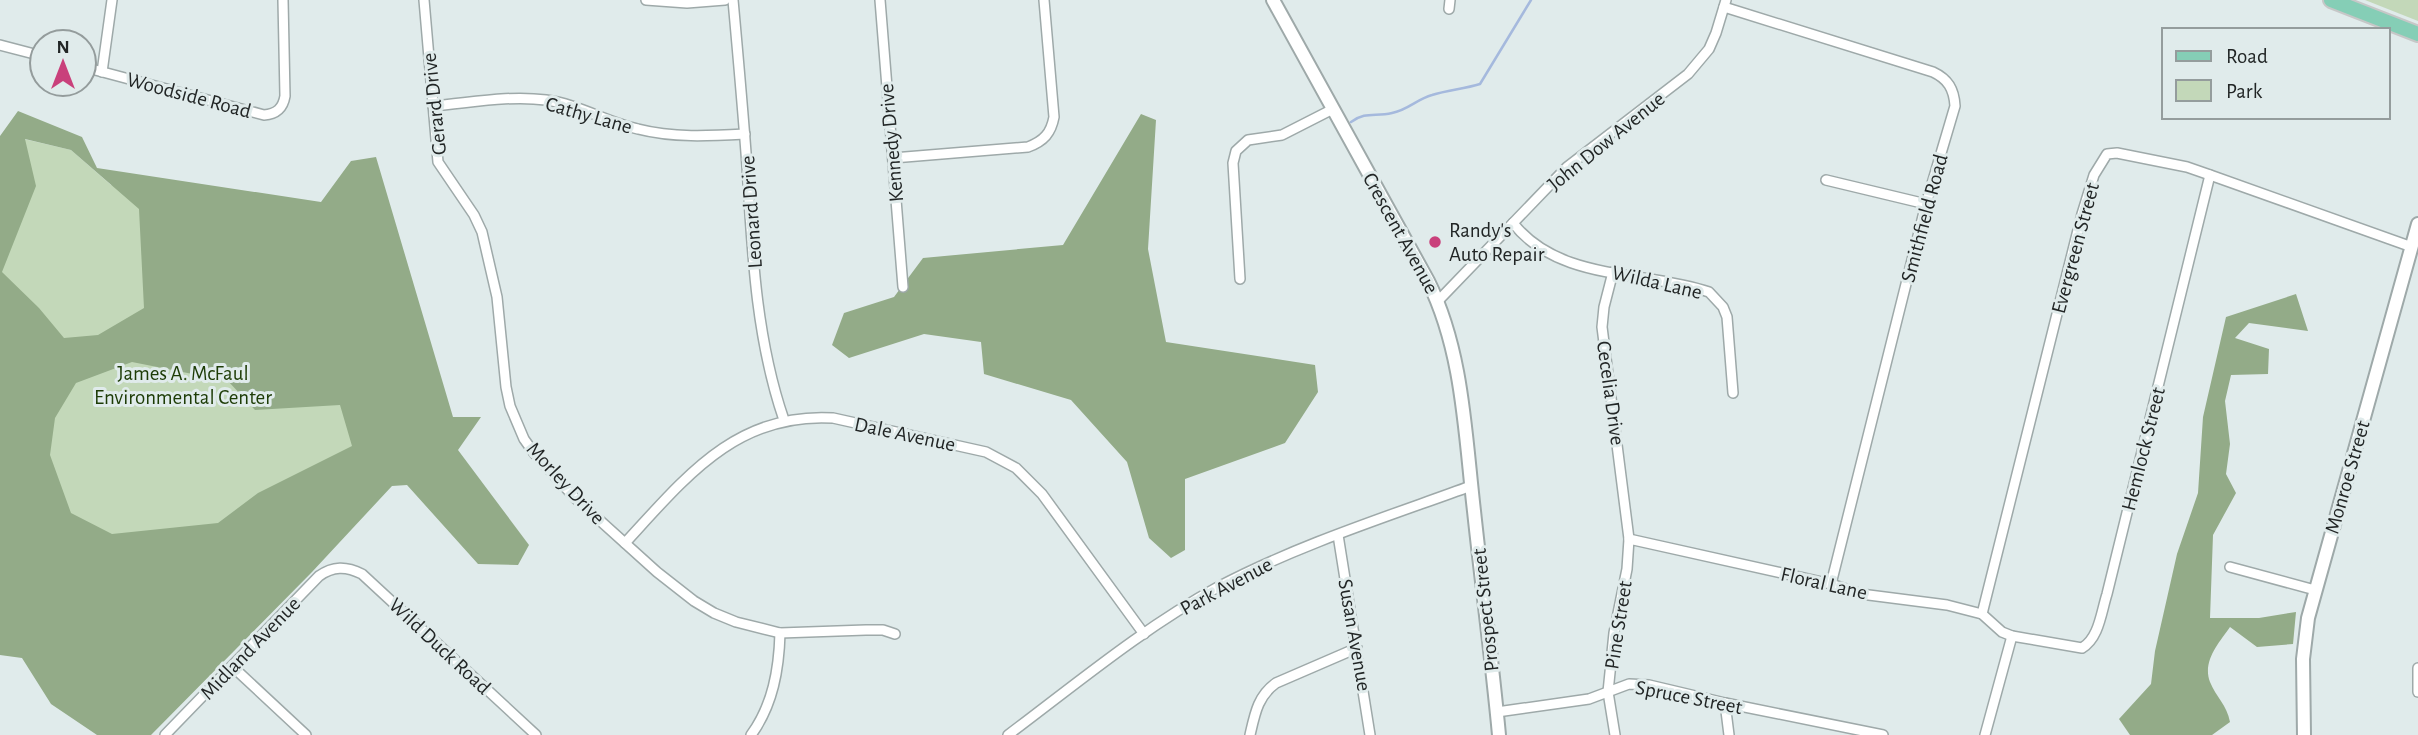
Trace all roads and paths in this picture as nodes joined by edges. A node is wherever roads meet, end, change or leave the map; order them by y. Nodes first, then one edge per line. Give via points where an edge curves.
1 (112, 0) edge
2 (283, 0) edge
3 (424, 0) edge
4 (646, 0) edge
5 (725, 0) edge
6 (733, 0) edge
7 (880, 0) edge
8 (1044, 0) edge
9 (1273, 0) edge
10 (2331, 0) edge
11 (1725, 4) edge
12 (2418, 34) edge
13 (0, 45) edge
14 (28, 52) edge
15 (98, 71) edge
16 (102, 72) junction
17 (433, 106) junction
18 (1333, 109) junction
19 (745, 134) junction
20 (893, 159) junction
21 (2210, 175) junction
22 (1826, 180) dead end
23 (1926, 204) junction
24 (1513, 223) junction
25 (2418, 224) edge
26 (484, 238) joint
27 (2412, 247) junction
28 (1613, 272) junction
29 (1240, 279) dead end
30 (903, 286) dead end
31 (1438, 301) junction
32 (1734, 393) dead end
33 (784, 420) junction
34 (1471, 486) junction
35 (1627, 514) joint
36 (1338, 535) junction
37 (1629, 539) junction
38 (625, 543) junction
39 (2230, 567) dead end
40 (340, 568) joint
41 (1831, 584) junction
42 (2315, 590) junction
43 (1982, 614) junction
44 (780, 633) junction
45 (895, 634) dead end
46 (1144, 634) junction
47 (2012, 636) junction
48 (1357, 648) junction
49 (233, 667) junction
50 (2418, 668) edge
51 (1608, 692) junction
52 (2418, 692) edge
53 (1726, 704) junction
54 (1497, 712) junction
55 (165, 735) edge
56 (306, 735) edge
57 (536, 735) edge
58 (751, 735) edge
59 (1008, 735) edge
60 (1250, 735) edge
61 (1370, 735) edge
62 (1499, 735) edge
63 (1615, 735) edge
64 (1729, 735) edge
65 (1883, 735) edge
66 (1985, 735) edge
67 (2304, 735) edge

1 - 16 street
2 - 16 street, Woodside Road via 285,96 276,112 264,115
3 - 17 street, Gerard Drive
4 - 5 street
6 - 19 street, Leonard Drive
7 - 20 street, Kennedy Drive
8 - 20 street via 1054,117 1044,139 1028,147
9 - 18 main road, Crescent Avenue
10 - 12 main road
11 - 23 street, Smithfield Road via 1933,72 1947,81 1955,106
11 - 24 street, John Dow Avenue via 1709,49 1688,74 1567,167
13 - 14 street
15 - 16 street, Woodside Road
17 - 19 street, Cathy Lane via 544,100 658,133
17 - 26 street, Gerard Drive via 438,162
18 - 29 street via 1282,135 1248,140 1236,151
18 - 31 main road, Crescent Avenue
19 - 33 street, Leonard Drive via 763,341
20 - 30 street, Kennedy Drive
21 - 27 street, Evergreen Street
21 - 43 street, Evergreen Street via 2117,153 2107,154 2094,175
21 - 47 street, Hemlock Street via 2094,638 2082,648
22 - 23 street
23 - 41 street, Smithfield Road
24 - 28 street, Wilda Lane via 1531,243 1559,260
24 - 31 street, John Dow Avenue
25 - 27 main road, Monroe Street
26 - 38 street, Morley Drive via 497,297 506,387 516,423 546,467
27 - 42 main road, Monroe Street
28 - 32 street, Wilda Lane via 1699,289 1716,298 1727,317
28 - 35 street, Cecelia Drive via 1602,327
31 - 34 main road, Crescent Avenue via 1452,346
33 - 38 street, Dale Avenue via 745,434 715,453
33 - 46 street, Dale Avenue via 833,418 1000,458 1042,494
34 - 36 street, Park Avenue
34 - 54 main road, Prospect Street
35 - 37 street, Pine Street
36 - 46 street, Park Avenue via 1240,576
36 - 48 street, Susan Avenue
37 - 41 street, Floral Lane
37 - 51 street, Pine Street
38 - 44 street, Morley Drive via 694,601 736,622
39 - 42 street
40 - 49 street, Midland Avenue via 319,576
40 - 57 street, Wild Duck Road via 362,574
41 - 43 street, Floral Lane via 1861,594
42 - 67 main road, Monroe Street via 2303,659
43 - 47 street, Floral Lane
44 - 45 street, Morley Drive via 883,630
44 - 58 street via 772,694
46 - 59 street, Park Avenue
47 - 66 street
48 - 60 street via 1276,682 1256,707
48 - 61 street, Susan Avenue
49 - 55 street, Midland Avenue
49 - 56 street
50 - 52 street
51 - 53 street, Spruce Street via 1629,684 1649,685
51 - 54 street, Spruce Street via 1566,704
51 - 63 street, Pine Street
53 - 64 street
53 - 65 street, Spruce Street
54 - 62 main road, Prospect Street

